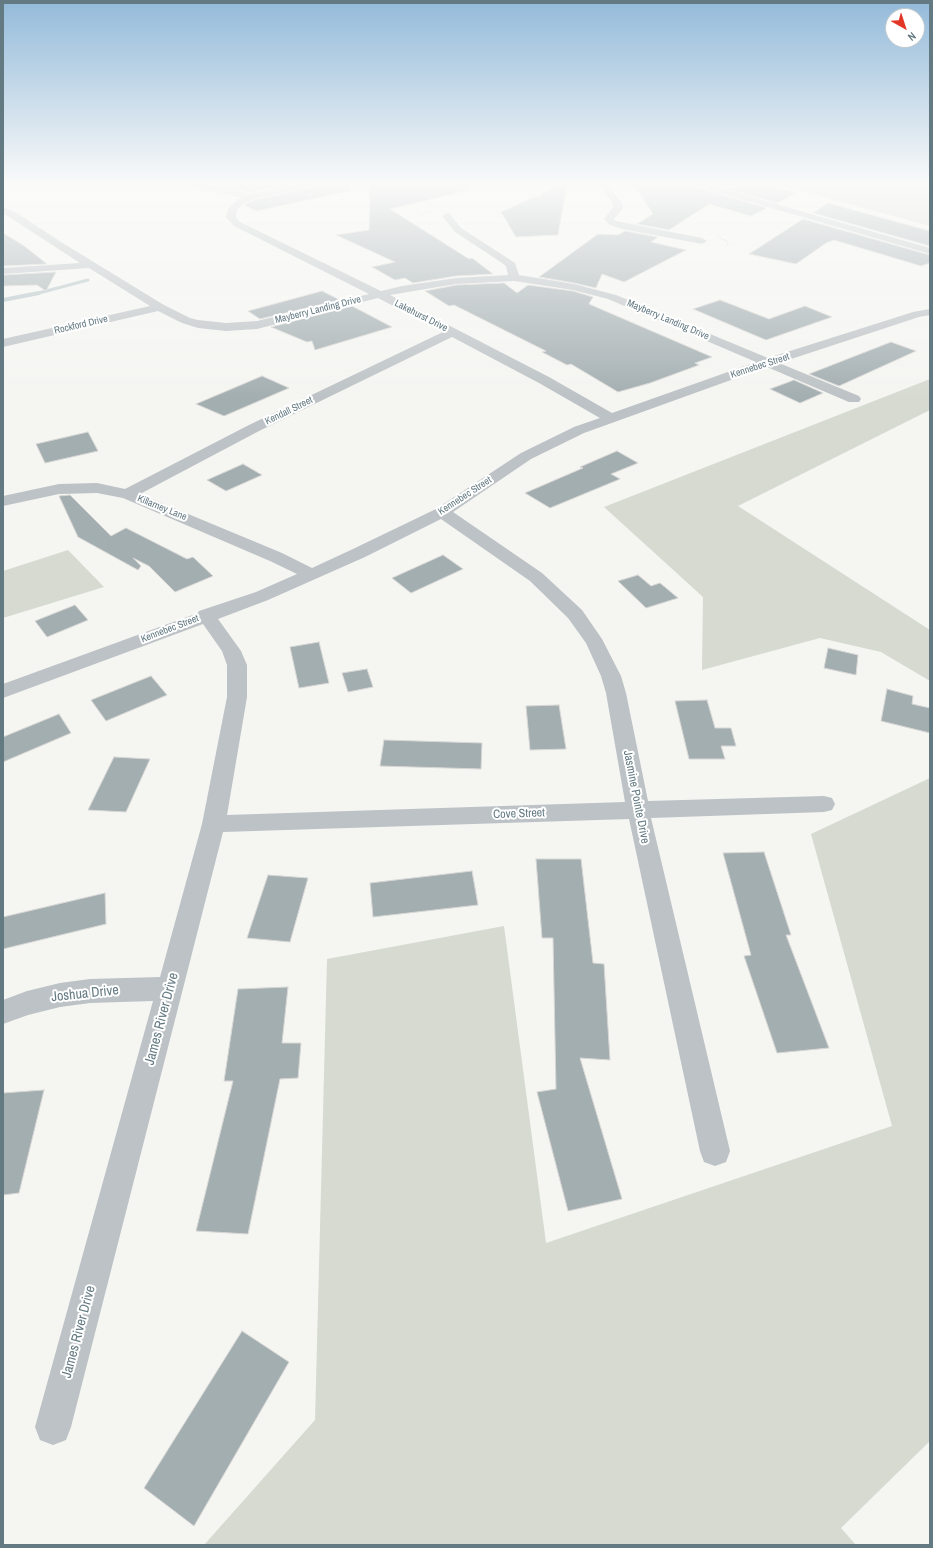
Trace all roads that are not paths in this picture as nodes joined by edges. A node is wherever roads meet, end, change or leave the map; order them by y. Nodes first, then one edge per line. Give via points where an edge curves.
1 (76, 255) edge
2 (299, 255) edge
3 (496, 255) edge
4 (93, 265) junction
5 (3, 271) edge
6 (514, 278) junction
7 (380, 295) junction
8 (160, 306) junction
9 (930, 312) edge
10 (453, 332) junction
11 (3, 343) edge
12 (768, 364) junction
13 (854, 399) dead end
14 (611, 418) junction
15 (127, 494) junction
16 (3, 501) edge
17 (442, 512) junction
18 (311, 574) junction
19 (206, 615) junction
20 (3, 691) edge
21 (824, 804) dead end
22 (638, 810) junction
23 (214, 824) junction
24 (170, 990) junction
25 (3, 1012) edge
26 (715, 1151) dead end
27 (54, 1427) dead end

1 - 4 street, Mayberry Landing Drive
2 - 7 street, Lakehurst Drive
3 - 6 street via 511,266
4 - 5 street
4 - 8 street, Mayberry Landing Drive
6 - 7 street, Mayberry Landing Drive via 428,284
6 - 12 street, Mayberry Landing Drive via 574,287 612,297
7 - 8 street, Mayberry Landing Drive via 242,327 186,321
7 - 10 street, Lakehurst Drive
8 - 11 street, Rockford Drive
9 - 12 street, Kennebec Street via 832,341
10 - 14 street, Lakehurst Drive via 577,397
10 - 15 street, Kendall Street via 254,428
12 - 13 street, Mayberry Landing Drive
12 - 14 street, Kennebec Street
14 - 17 street, Kennebec Street via 572,433 526,456
15 - 16 street, Killarney Lane via 97,488 59,489
15 - 18 street, Killarney Lane
17 - 18 street, Kennebec Street
17 - 22 street, Jasmine Pointe Drive via 536,578 575,614 595,643 616,693
18 - 19 street, Kennebec Street via 262,596
19 - 20 street, Kennebec Street
19 - 23 street, James River Drive via 232,651 237,665 238,680
21 - 22 street, Cove Street
22 - 23 street, Cove Street
22 - 26 street, Jasmine Pointe Drive
23 - 24 street, James River Drive
24 - 25 street, Joshua Drive via 90,991 60,995
24 - 27 street, James River Drive

